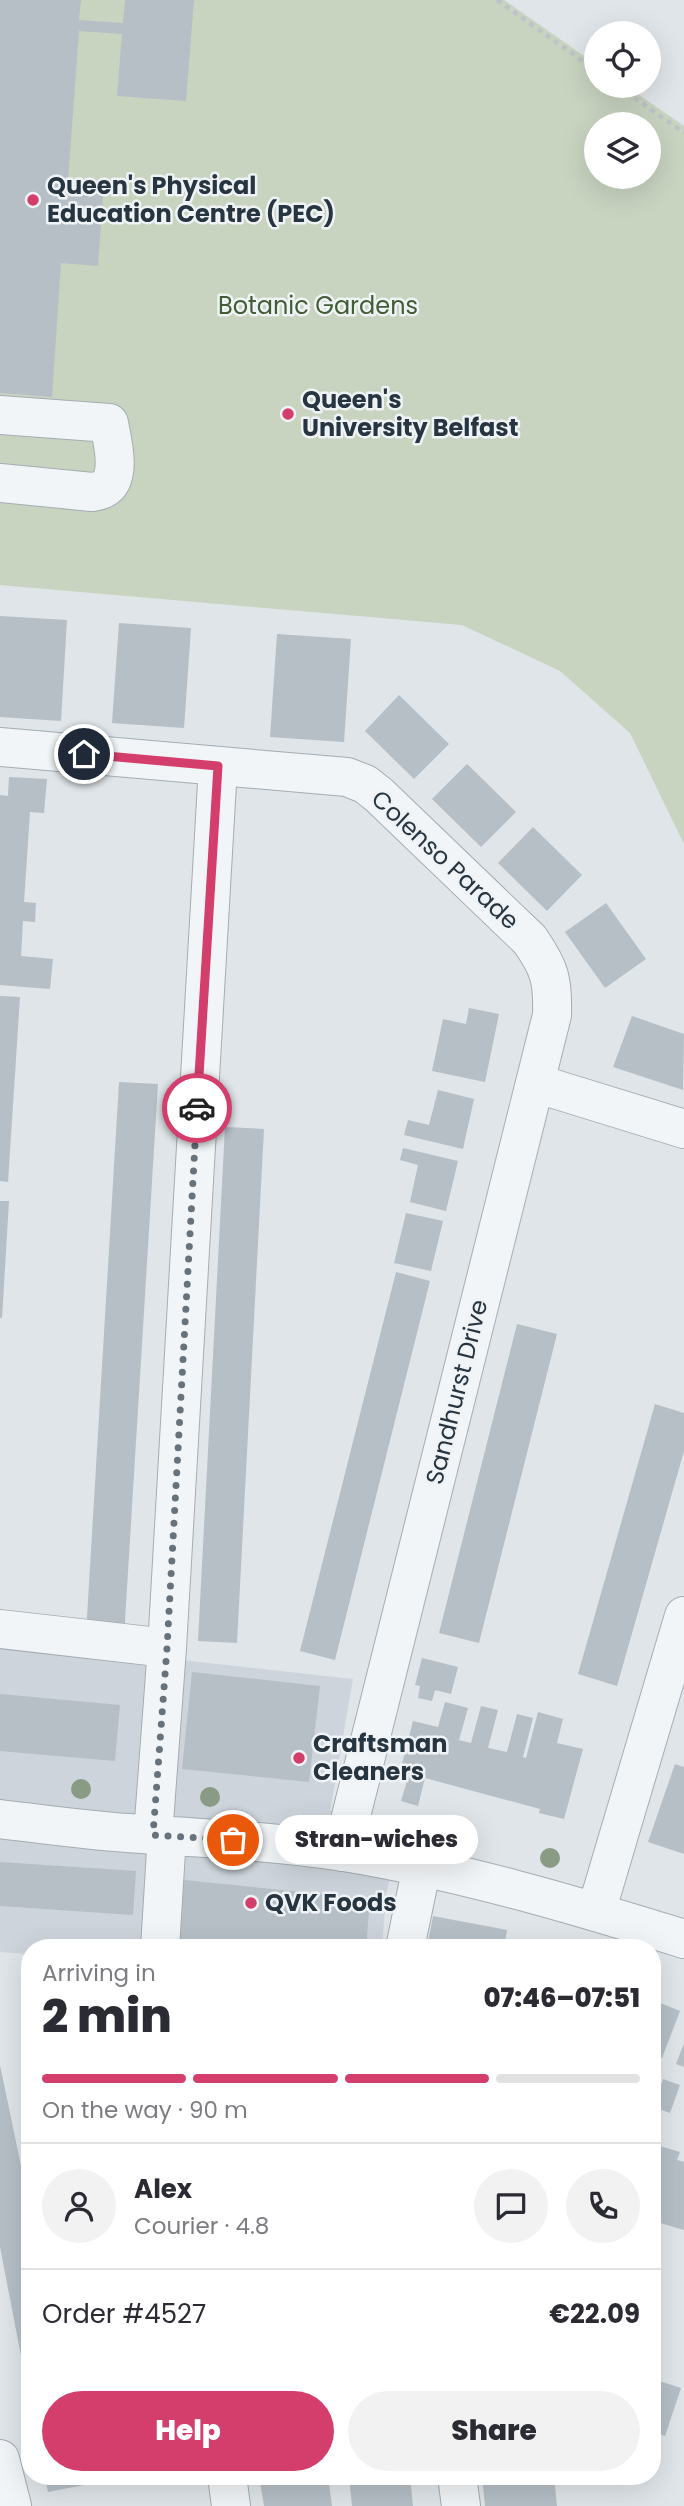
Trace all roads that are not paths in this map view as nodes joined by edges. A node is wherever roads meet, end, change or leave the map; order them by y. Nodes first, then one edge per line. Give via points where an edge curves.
1 (0, 415) edge
2 (0, 484) edge
3 (0, 747) edge
4 (218, 766) junction
5 (535, 1083) junction
6 (684, 1129) edge
7 (684, 1616) edge
8 (0, 1629) edge
9 (167, 1648) junction
10 (0, 1819) edge
11 (160, 1835) junction
12 (342, 1852) junction
13 (422, 1866) junction
14 (596, 1912) junction
15 (684, 1938) edge
16 (160, 1939) edge
17 (407, 1939) edge
18 (0, 2459) edge
19 (228, 2485) edge
20 (458, 2485) edge
21 (12, 2506) edge
22 (231, 2506) edge
23 (461, 2506) edge

1 - 2 street via 108,423 115,452 112,480 104,489 92,492
3 - 4 street, Colenso Parade
4 - 5 street, Colenso Parade via 347,777 365,784 530,940 545,961 553,987 552,1015
4 - 9 street
5 - 6 street
5 - 12 street, Sandhurst Drive
7 - 14 street
8 - 9 street
9 - 11 street
10 - 11 street
11 - 12 street
11 - 16 street
12 - 13 street
13 - 14 street
13 - 17 street
14 - 15 street
18 - 21 street
19 - 22 street
20 - 23 street

